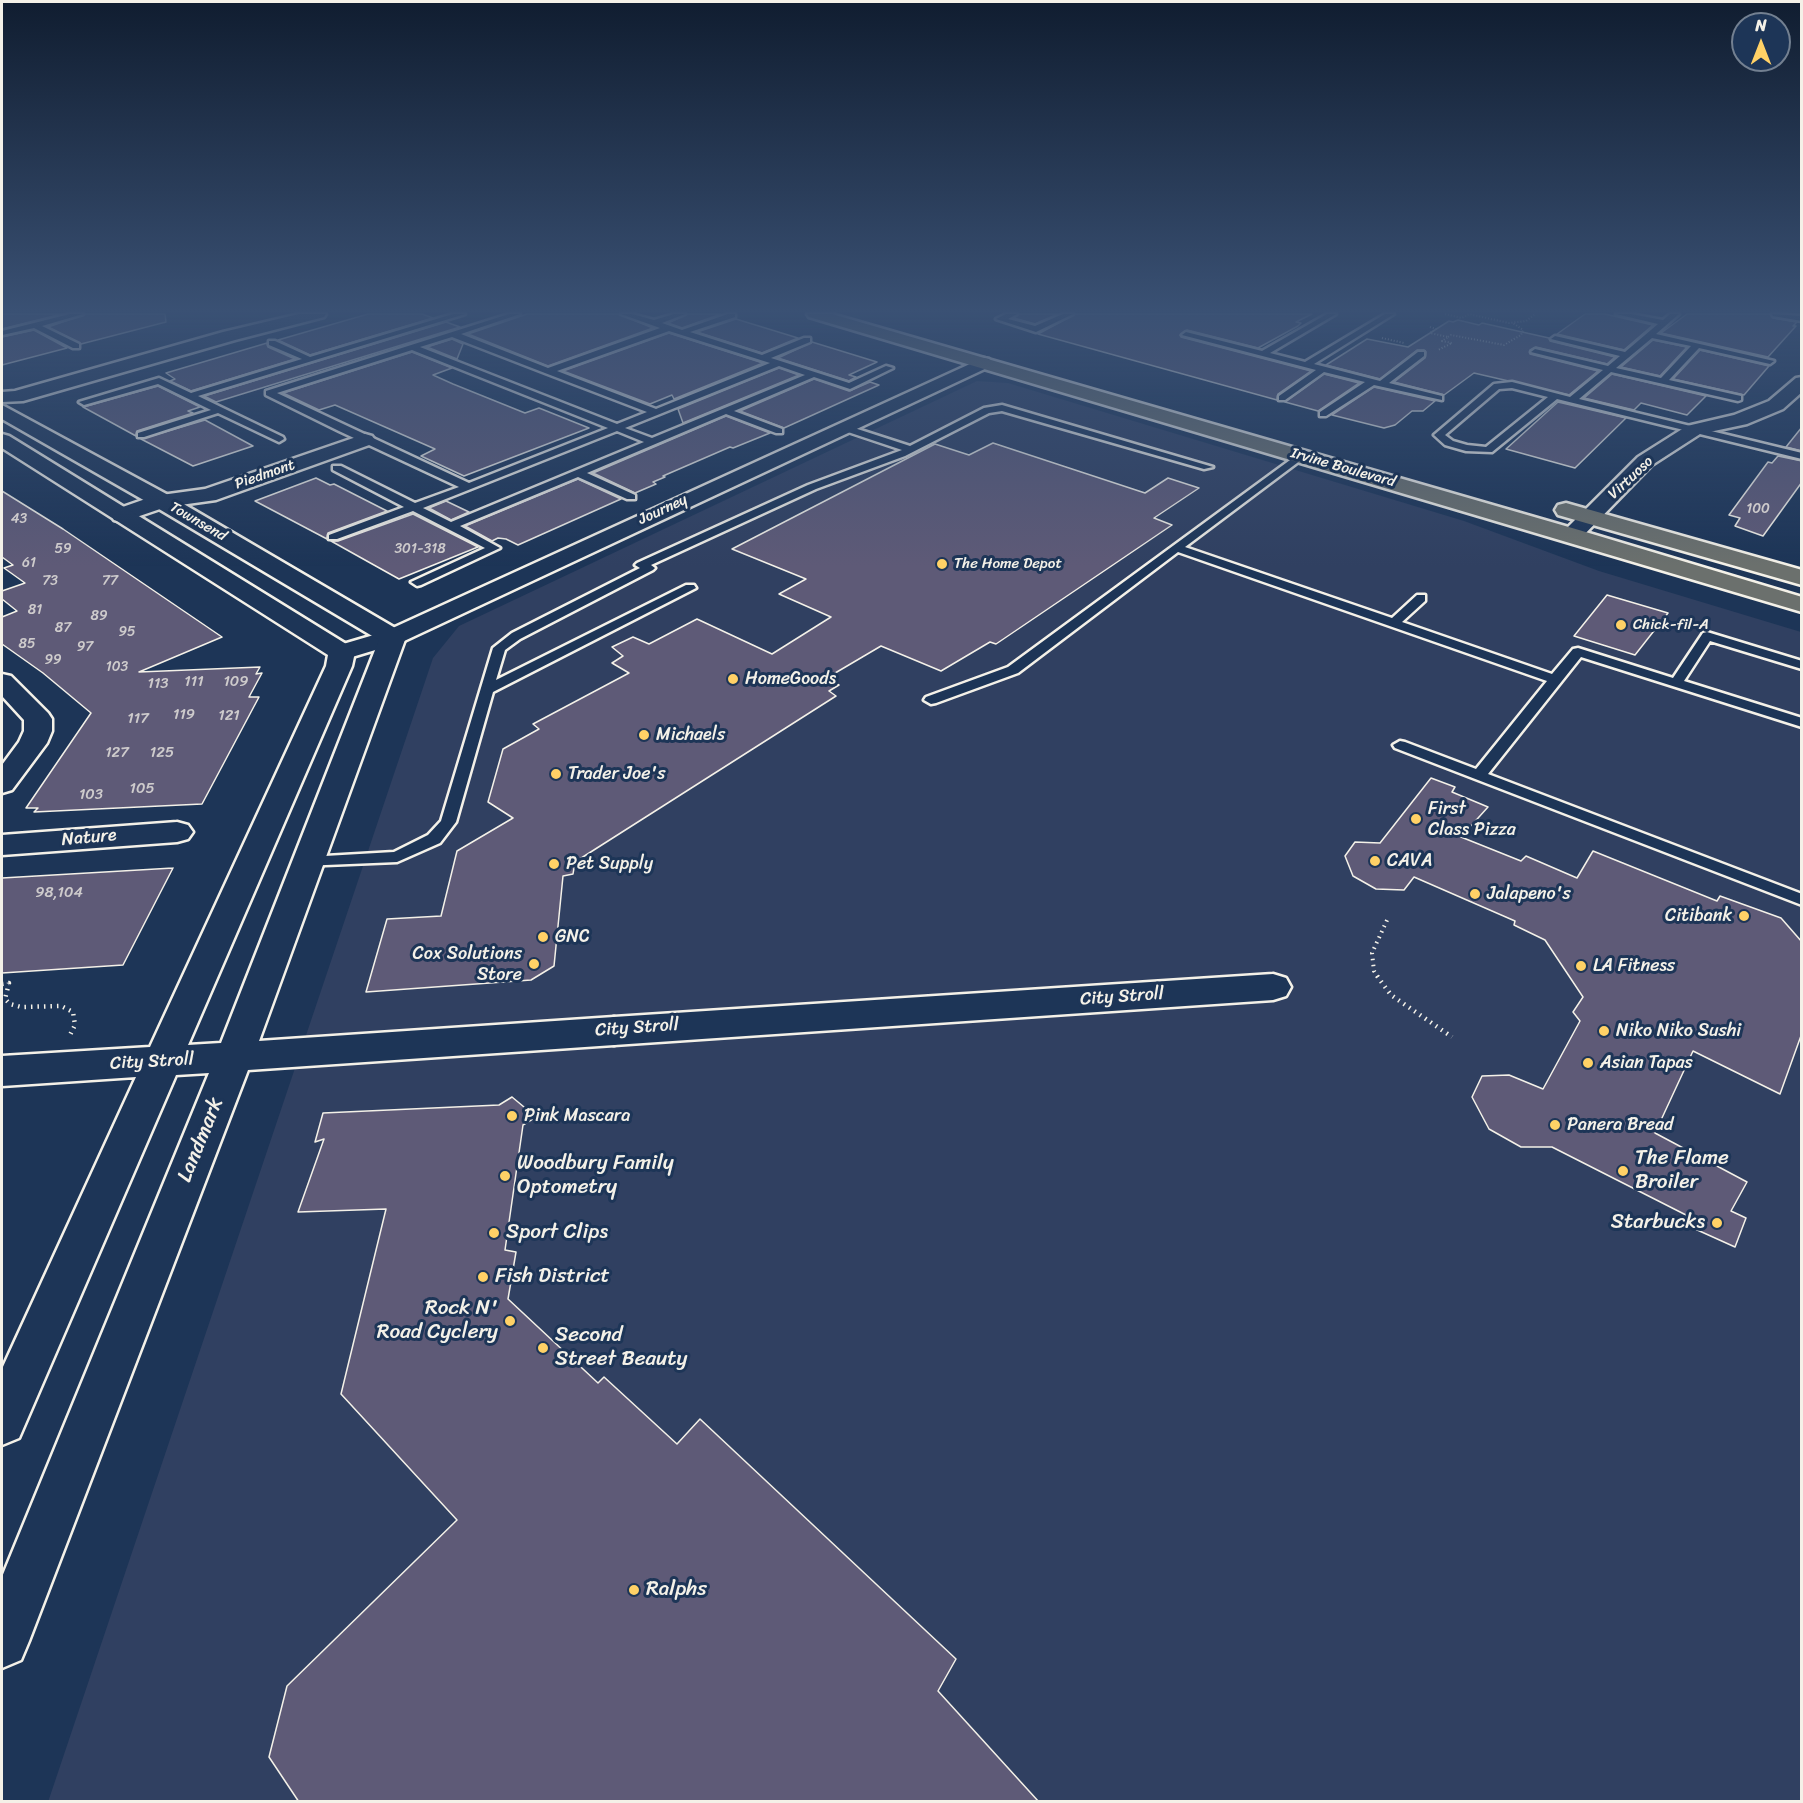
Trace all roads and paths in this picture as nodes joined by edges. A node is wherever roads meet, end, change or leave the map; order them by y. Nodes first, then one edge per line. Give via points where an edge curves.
1 (98, 398) edge
2 (194, 398) edge
3 (279, 398) edge
4 (541, 398) edge
5 (619, 398) edge
6 (691, 398) edge
7 (756, 398) edge
8 (906, 398) edge
9 (1104, 398) edge
10 (1350, 398) edge
11 (1482, 398) edge
12 (1552, 398) edge
13 (1564, 398) edge
14 (1784, 398) edge
15 (1572, 400) joint
16 (84, 402) dead end
17 (219, 410) junction
18 (2, 411) edge
19 (725, 411) junction
20 (656, 412) junction
21 (1323, 414) dead end
22 (842, 427) junction
23 (617, 428) junction
24 (342, 429) junction
25 (1694, 430) junction
26 (779, 431) dead end
27 (141, 435) dead end
28 (279, 439) dead end
29 (2, 440) edge
30 (365, 440) junction
31 (654, 442) junction
32 (910, 449) junction
33 (1300, 455) junction
34 (1802, 456) edge
35 (1208, 467) dead end
36 (337, 468) dead end
37 (579, 473) junction
38 (469, 487) junction
39 (631, 497) dead end
40 (162, 501) junction
41 (413, 507) junction
42 (1553, 507) dead end
43 (122, 515) junction
44 (1589, 517) junction
45 (451, 526) junction
46 (1571, 535) junction
47 (333, 537) dead end
48 (1176, 548) junction
49 (1802, 578) edge
50 (417, 582) dead end
51 (690, 588) dead end
52 (1421, 598) dead end
53 (1802, 605) edge
54 (1393, 624) junction
55 (393, 637) junction
56 (342, 652) junction
57 (1802, 664) edge
58 (1555, 679) junction
59 (2, 682) edge
60 (1676, 683) junction
61 (487, 690) junction
62 (931, 700) dead end
63 (1802, 723) edge
64 (1400, 745) dead end
65 (7, 770) edge
66 (1480, 774) junction
67 (177, 832) dead end
68 (2, 845) edge
69 (308, 862) junction
70 (1802, 900) edge
71 (1388, 918) dead end
72 (2, 984) edge
73 (1273, 987) dead end
74 (70, 1035) dead end
75 (1452, 1037) dead end
76 (233, 1058) junction
77 (162, 1061) junction
78 (2, 1071) edge
79 (2, 1421) edge
80 (2, 1641) edge

1 - 16 lane
2 - 17 lane
3 - 24 lane
4 - 23 lane
5 - 20 lane
6 - 20 lane
7 - 19 lane
8 - 22 street, Journey
9 - 33 main road, Irvine Boulevard
10 - 21 lane
11 - 12 lane via 1438,435 1449,443 1488,450
13 - 15 lane
14 - 25 street, Virtuoso via 1740,420
15 - 25 lane
17 - 27 lane
17 - 28 lane
18 - 40 street, Townsend
19 - 26 lane
19 - 31 lane
20 - 23 lane
22 - 32 lane
22 - 55 street, Journey
23 - 31 lane
23 - 38 lane
24 - 30 lane
24 - 40 street, Piedmont via 187,486
25 - 34 lane
25 - 44 street, Virtuoso via 1644,461
29 - 43 street, Townsend
30 - 38 lane
30 - 40 street, Piedmont via 208,495
31 - 37 lane
32 - 35 lane via 987,410 1002,408
32 - 61 lane via 812,487 645,566 516,636 499,648
33 - 46 main road, Irvine Boulevard
33 - 48 lane
36 - 41 lane
37 - 39 lane
37 - 45 lane
38 - 41 lane
40 - 43 street, Piedmont
40 - 55 street, Townsend
41 - 45 lane
41 - 47 lane
42 - 44 main road
43 - 56 street, Townsend
44 - 46 street, Virtuoso
44 - 49 main road
45 - 50 lane via 494,548
46 - 53 main road, Irvine Boulevard
48 - 54 lane
48 - 62 lane via 1013,670
51 - 61 lane
52 - 54 lane
54 - 58 lane
55 - 56 street, Journey
55 - 69 street, Landmark
56 - 77 street
57 - 60 lane via 1707,636
58 - 60 lane via 1578,652
58 - 66 lane
59 - 65 street via 38,719 33,743
60 - 63 lane
61 - 69 lane via 448,822 434,839 397,857
64 - 66 lane
66 - 70 lane
67 - 68 street, Nature
69 - 76 street, Landmark
71 - 75 path via 1371,952 1374,971 1391,995
72 - 74 path via 9,983 5,999 10,1004 61,1006 73,1012 75,1025
73 - 76 street, City Stroll
76 - 77 street, City Stroll
76 - 80 street, Landmark
77 - 78 street, City Stroll
77 - 79 street

